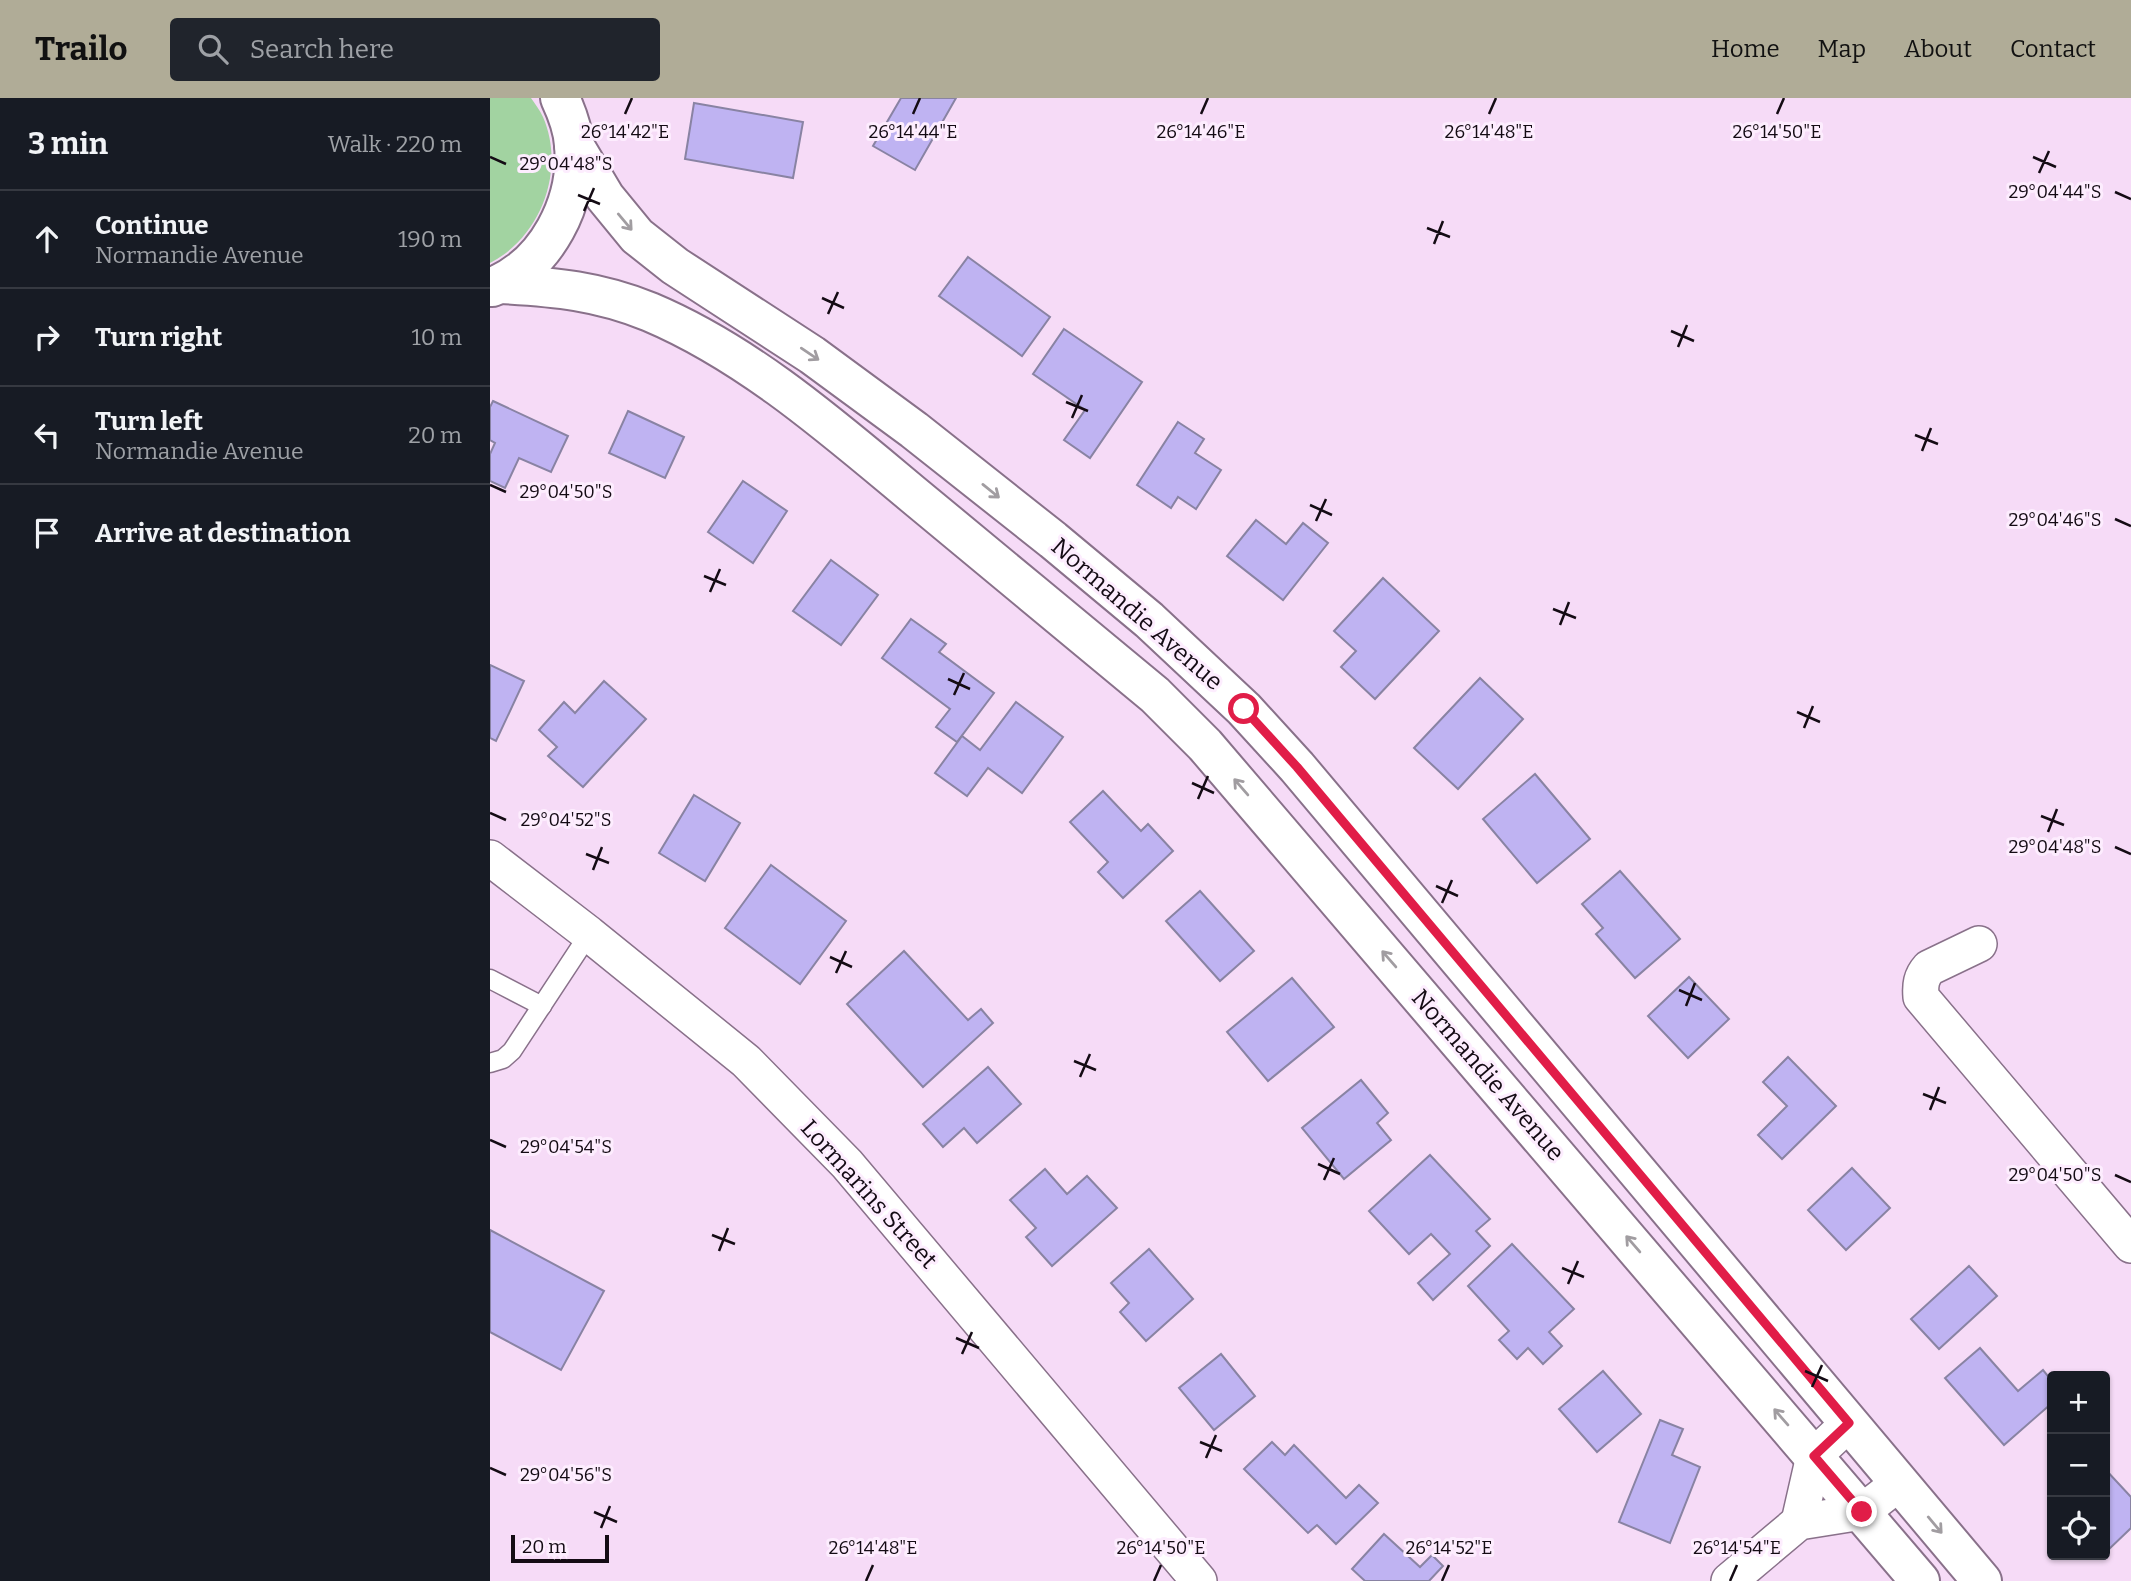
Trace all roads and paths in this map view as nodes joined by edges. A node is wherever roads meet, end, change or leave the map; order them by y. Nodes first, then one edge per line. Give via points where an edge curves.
1 (560, 98) edge
2 (575, 145) junction
3 (495, 286) edge
4 (490, 858) edge
5 (589, 934) junction
6 (1979, 944) dead end
7 (490, 979) edge
8 (542, 1006) junction
9 (490, 1063) edge
10 (2131, 1245) edge
11 (1849, 1423) junction
12 (1814, 1456) junction
13 (1899, 1483) junction
14 (1862, 1512) junction
15 (1799, 1522) junction
16 (1199, 1581) edge
17 (1729, 1581) edge
18 (1920, 1581) edge
19 (1982, 1581) edge

1 - 2 street
2 - 3 street via 572,187 559,226 534,259
2 -> 11 street, Normandie Avenue via 605,197 637,236 914,429 1149,620 1244,709
12 -> 3 street, Normandie Avenue via 1214,755 1155,695 805,405 726,352 652,313 607,297 561,287
4 - 5 street, Lormarins Street
5 - 8 lane
5 - 16 street, Lormarins Street via 746,1061 847,1164
6 - 10 street via 1929,968 1923,975 1921,997
7 - 8 lane
8 - 9 lane via 512,1051
11 - 12 street
11 - 13 street, Normandie Avenue
12 - 14 street, Normandie Avenue
12 - 15 street
13 - 14 street
13 -> 19 street, Normandie Avenue
14 - 15 street
14 - 18 street, Normandie Avenue
15 - 17 street

